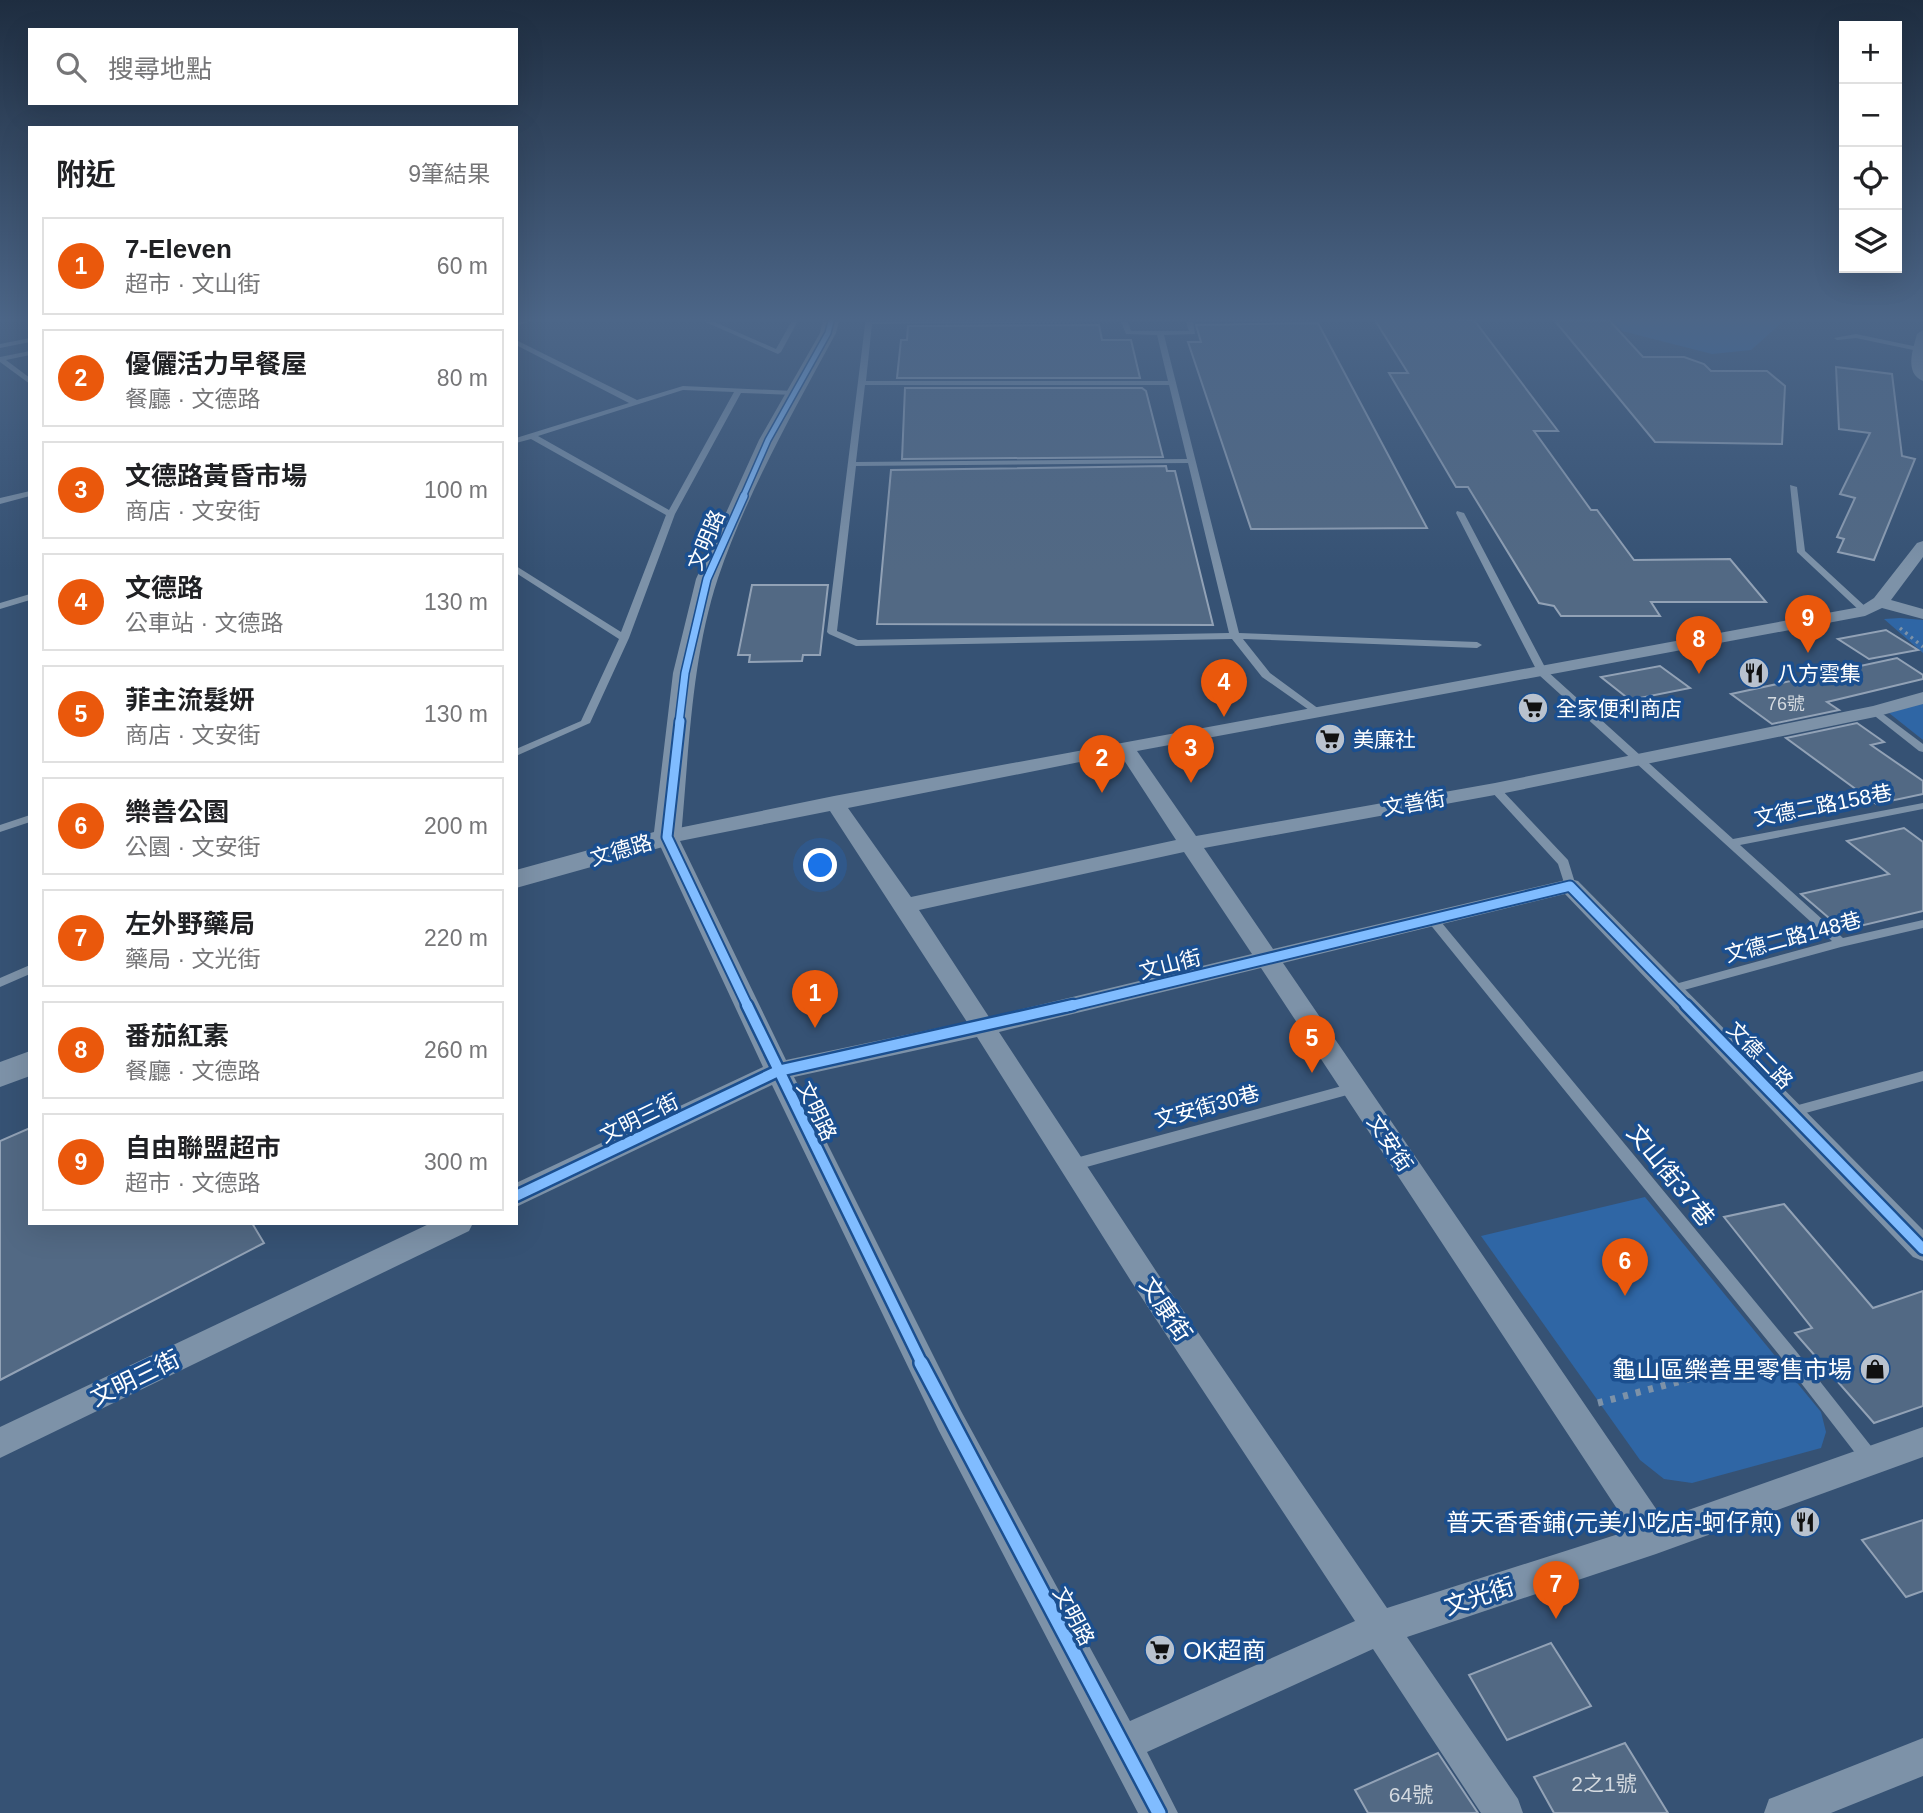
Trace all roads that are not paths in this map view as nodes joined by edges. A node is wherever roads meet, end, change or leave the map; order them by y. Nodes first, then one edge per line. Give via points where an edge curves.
1 (633, 402) edge
2 (640, 402) edge
3 (732, 402) edge
4 (789, 402) edge
5 (861, 402) edge
6 (1176, 402) edge
7 (636, 403) junction
8 (532, 436) junction
9 (518, 440) edge
10 (1191, 461) junction
11 (851, 464) junction
12 (1793, 487) dead end
13 (28, 494) edge
14 (0, 501) edge
15 (1460, 513) dead end
16 (671, 514) junction
17 (1923, 546) edge
18 (1918, 563) edge
19 (518, 570) edge
20 (28, 598) edge
21 (0, 606) edge
22 (1872, 606) junction
23 (1923, 614) edge
24 (1235, 636) junction
25 (624, 638) junction
26 (1477, 645) dead end
27 (1543, 673) junction
28 (1923, 698) edge
29 (1875, 711) junction
30 (1318, 714) junction
31 (1125, 747) junction
32 (1923, 749) edge
33 (518, 752) edge
34 (1639, 759) junction
35 (1495, 789) junction
36 (834, 802) junction
37 (1923, 806) edge
38 (28, 819) edge
39 (0, 829) edge
40 (667, 837) junction
41 (1731, 843) junction
42 (1188, 844) junction
43 (518, 878) edge
44 (1570, 886) junction
45 (905, 906) junction
46 (1433, 920) junction
47 (1923, 924) edge
48 (1841, 943) junction
49 (1265, 959) junction
50 (28, 971) edge
51 (0, 983) edge
52 (1673, 989) junction
53 (983, 1027) junction
54 (28, 1064) edge
55 (778, 1071) junction
56 (0, 1075) edge
57 (1923, 1076) edge
58 (1353, 1088) junction
59 (1791, 1112) junction
60 (1072, 1165) junction
61 (518, 1195) edge
62 (455, 1225) edge
63 (1923, 1249) edge
64 (1923, 1442) edge
65 (0, 1443) edge
66 (1872, 1461) junction
67 (1656, 1538) junction
68 (1380, 1628) junction
69 (1122, 1744) junction
70 (1923, 1757) edge
71 (1159, 1813) edge
72 (1504, 1813) edge
73 (1783, 1813) edge

1 - 7 lane
2 - 7 lane
3 - 16 lane
4 - 40 street, 文明路 via 707,579 685,673
5 - 11 lane
6 - 10 lane
7 - 8 lane
8 - 9 lane
8 - 16 lane
10 - 11 lane
10 - 24 lane
11 - 24 lane via 832,632 856,643
12 - 22 lane via 1801,552
13 - 14 lane
15 - 27 lane
16 - 25 lane
17 - 18 street
18 - 22 street
19 - 25 lane
20 - 21 lane
22 - 23 street
22 - 27 street, 文德路
24 - 26 lane
24 - 30 lane via 1266,675
25 - 33 lane via 585,723
27 - 30 street, 文德路
27 - 34 lane
28 - 29 street, 文善街
29 - 32 lane
29 - 34 street, 文善街
30 - 31 street, 文德路
31 - 36 street, 文德路
31 - 42 street, 文安街
34 - 35 street, 文善街
34 - 41 lane
35 - 42 street, 文善街
35 - 44 lane via 1564,863
36 - 40 street, 文德路
36 - 45 street, 文康街
37 - 41 lane, 文德二路158巷
38 - 39 lane
40 - 43 street, 文德路
40 - 55 street, 文明路
41 - 48 lane
42 - 45 street, 文善街
42 - 49 street, 文安街
44 - 46 street, 文山街
44 - 52 street, 文德二路
45 - 53 street, 文康街
46 - 49 street, 文山街
46 - 66 lane, 文山街37巷
47 - 48 lane, 文德二路148巷
48 - 52 lane, 文德二路148巷
49 - 53 street, 文山街
49 - 58 street, 文安街
50 - 51 lane
52 - 59 street, 文德二路
53 - 55 street, 文山街
53 - 60 street, 文康街
54 - 56 street
55 - 61 street, 文明三街
55 - 69 street, 文明路 via 950,1421
57 - 59 lane
58 - 60 lane, 文安街30巷
58 - 67 street, 文安街
59 - 63 street, 文德二路
60 - 68 street, 文康街
62 - 65 street, 文明三街
64 - 66 street, 文光街
66 - 67 street, 文光街
67 - 68 street, 文光街
68 - 69 street, 文光街
68 - 72 street, 文康街
69 - 71 street, 文明路
70 - 73 street

